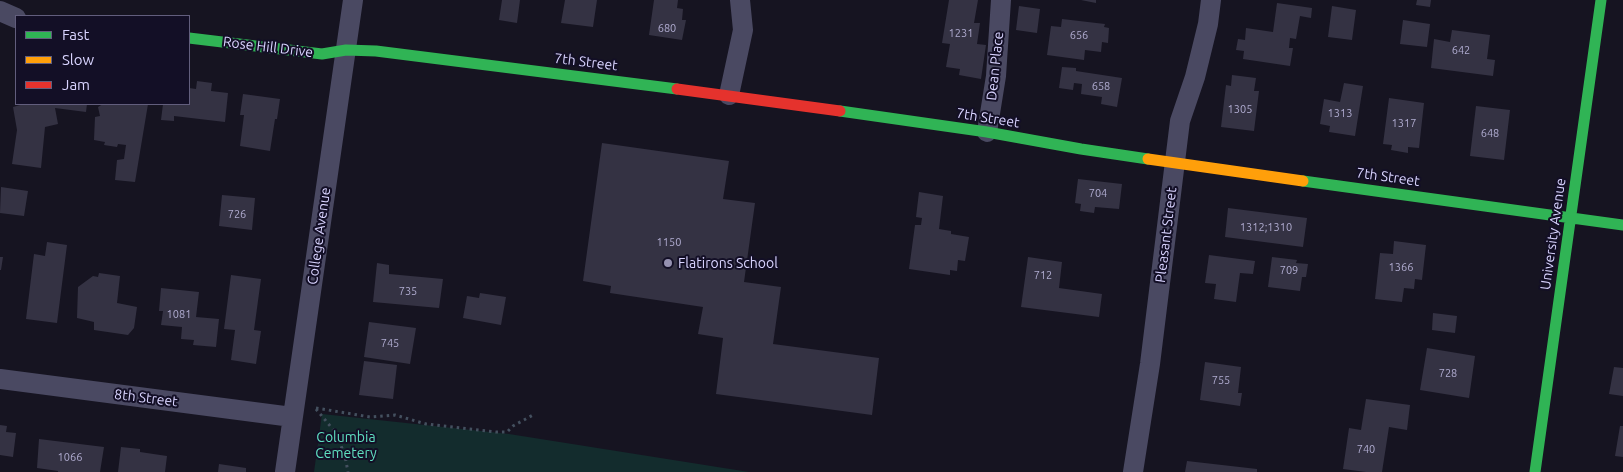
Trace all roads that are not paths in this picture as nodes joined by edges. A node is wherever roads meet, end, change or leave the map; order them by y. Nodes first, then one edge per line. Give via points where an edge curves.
1 (353, 0) edge
2 (740, 0) edge
3 (1001, 0) edge
4 (1211, 0) edge
5 (1601, 0) edge
6 (0, 11) edge
7 (15, 18) edge
8 (190, 38) edge
9 (346, 50) junction
10 (729, 95) junction
11 (987, 132) junction
12 (1175, 163) junction
13 (1570, 218) junction
14 (1623, 225) edge
15 (0, 379) edge
16 (293, 409) junction
17 (285, 472) edge
18 (1133, 472) edge
19 (1535, 472) edge

1 - 9 street, College Avenue
2 - 10 street via 743,30
3 - 11 street, Dean Place via 996,76
4 - 12 street, Pleasant Street via 1195,77 1180,121
5 - 13 street, University Avenue
6 - 7 street
8 - 9 street, Rose Hill Drive via 322,54
9 - 10 street, 7th Street via 376,51
9 - 16 street, College Avenue
10 - 11 street, 7th Street
11 - 12 street, 7th Street
12 - 13 street, 7th Street
12 - 18 street, Pleasant Street
13 - 14 street, 7th Street
13 - 19 street, University Avenue
15 - 16 street, 8th Street
16 - 17 street, College Avenue

